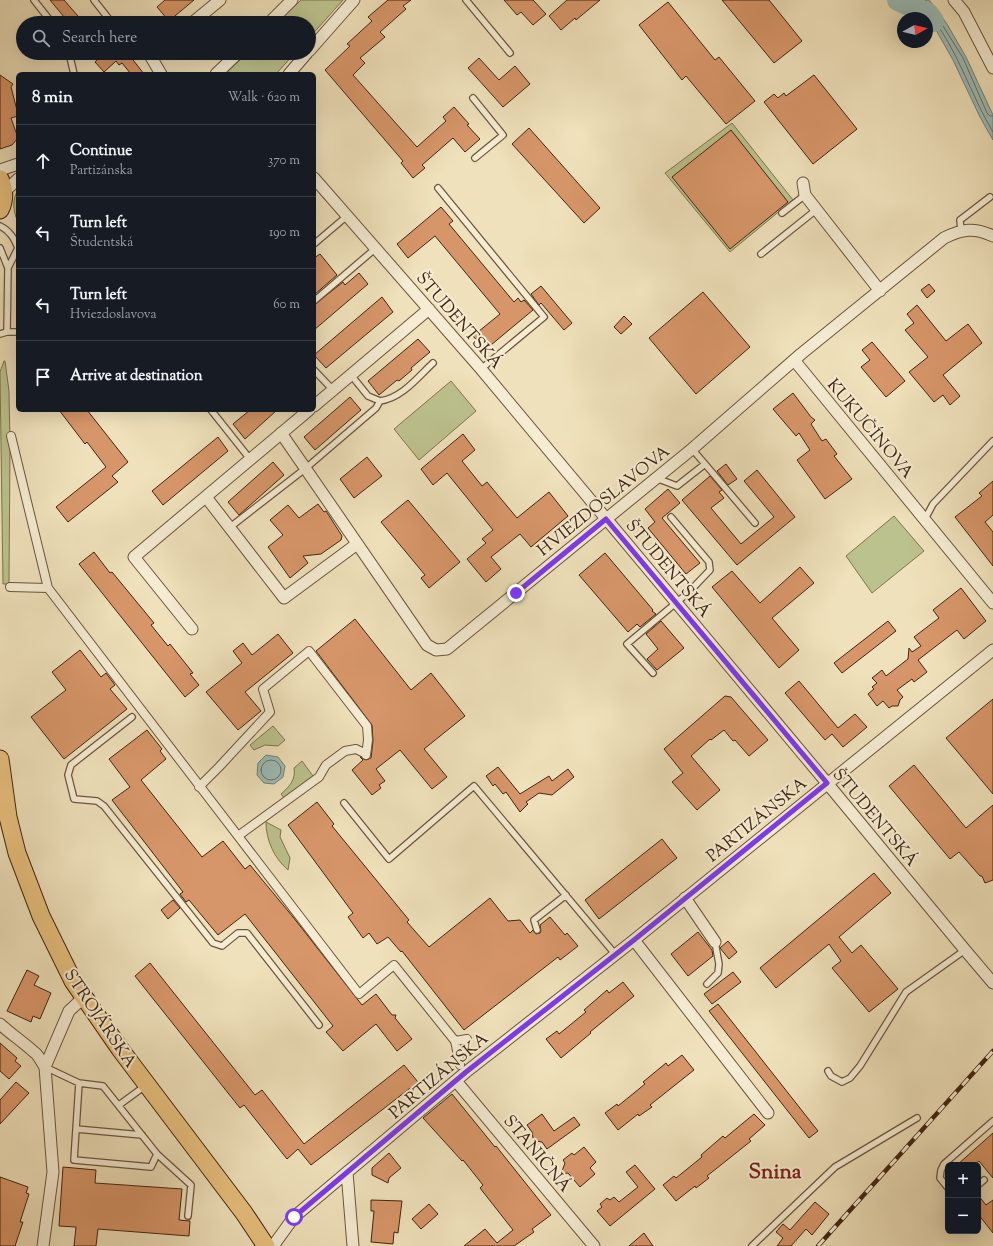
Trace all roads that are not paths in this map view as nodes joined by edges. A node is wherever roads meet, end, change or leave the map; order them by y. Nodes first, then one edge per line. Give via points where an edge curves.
1 (34, 0) edge
2 (94, 0) edge
3 (220, 0) edge
4 (292, 0) edge
5 (354, 0) edge
6 (466, 0) edge
7 (954, 0) edge
8 (47, 16) edge
9 (107, 16) edge
10 (201, 16) edge
11 (276, 16) edge
12 (316, 42) edge
13 (510, 53) dead end
14 (71, 60) edge
15 (153, 60) edge
16 (231, 60) edge
17 (301, 60) edge
18 (993, 68) edge
19 (74, 72) edge
20 (160, 72) edge
21 (218, 72) edge
22 (291, 72) edge
23 (473, 98) dead end
24 (474, 158) dead end
25 (16, 165) edge
26 (0, 170) edge
27 (16, 180) edge
28 (316, 180) edge
29 (803, 183) dead end
30 (2, 186) edge
31 (438, 188) dead end
32 (805, 195) junction
33 (990, 197) dead end
34 (0, 210) edge
35 (816, 210) junction
36 (782, 213) dead end
37 (347, 216) junction
38 (0, 226) edge
39 (961, 231) junction
40 (993, 236) edge
41 (316, 242) edge
42 (16, 243) edge
43 (0, 248) edge
44 (376, 248) junction
45 (16, 252) edge
46 (761, 254) dead end
47 (8, 268) junction
48 (880, 291) junction
49 (316, 299) edge
50 (430, 309) junction
51 (7, 332) junction
52 (16, 332) edge
53 (0, 334) edge
54 (794, 360) junction
55 (433, 363) dead end
56 (481, 369) junction
57 (316, 372) edge
58 (351, 375) junction
59 (332, 390) junction
60 (380, 400) junction
61 (316, 404) edge
62 (213, 412) edge
63 (307, 412) edge
64 (281, 433) junction
65 (12, 436) dead end
66 (993, 440) edge
67 (692, 449) junction
68 (250, 459) junction
69 (705, 464) junction
70 (306, 468) junction
71 (656, 478) junction
72 (206, 497) junction
73 (671, 517) dead end
74 (606, 519) junction
75 (924, 519) junction
76 (755, 523) dead end
77 (230, 528) junction
78 (357, 544) junction
79 (10, 587) dead end
80 (48, 588) junction
81 (676, 603) junction
82 (993, 603) edge
83 (192, 629) dead end
84 (993, 650) edge
85 (653, 674) dead end
86 (132, 717) dead end
87 (0, 759) edge
88 (827, 783) junction
89 (199, 787) junction
90 (344, 803) dead end
91 (238, 836) junction
92 (566, 895) junction
93 (685, 898) junction
94 (537, 930) dead end
95 (634, 940) junction
96 (715, 942) joint
97 (964, 950) junction
98 (615, 954) junction
99 (993, 983) edge
100 (707, 984) dead end
101 (84, 997) junction
102 (0, 1024) edge
103 (319, 1025) dead end
104 (467, 1039) dead end
105 (455, 1041) junction
106 (460, 1065) dead end
107 (45, 1067) junction
108 (828, 1071) dead end
109 (456, 1081) junction
110 (79, 1082) junction
111 (146, 1085) junction
112 (119, 1105) junction
113 (768, 1113) dead end
114 (917, 1118) dead end
115 (993, 1122) edge
116 (76, 1129) junction
117 (142, 1135) junction
118 (157, 1154) junction
119 (946, 1162) edge
120 (945, 1163) edge
121 (347, 1172) junction
122 (984, 1180) dead end
123 (981, 1182) edge
124 (945, 1184) edge
125 (188, 1216) dead end
126 (43, 1246) edge
127 (266, 1246) edge
128 (273, 1246) edge
129 (353, 1246) edge
130 (594, 1246) edge
131 (752, 1246) edge

1 - 8 lane
2 - 9 lane
3 - 10 street
4 - 11 street
5 - 12 street
6 - 13 lane
7 - 18 street via 964,12
14 - 19 lane
15 - 20 street
16 - 21 street
17 - 22 street
23 - 24 lane via 503,135
25 - 26 street
27 - 30 street
28 - 37 street, ŠTUDENTSKÁ
29 - 32 street
30 - 34 main road via 4,199
31 - 56 lane via 544,317
32 - 35 street
32 - 36 lane
33 - 39 lane via 960,220
35 - 46 lane
35 - 48 street
37 - 41 lane
37 - 44 street, ŠTUDENTSKÁ
38 - 42 lane via 7,229
39 - 40 street via 981,231
39 - 48 street via 944,238
43 - 47 lane
44 - 49 lane
44 - 50 street, ŠTUDENTSKÁ
45 - 47 lane
47 - 51 lane
48 - 54 street
50 - 56 street, ŠTUDENTSKÁ
50 - 58 street
51 - 52 lane
51 - 53 lane
54 - 67 street, HVIEZDOSLAVOVA
54 - 75 street, KUKUČÍNOVA
55 - 60 lane via 398,394 388,400
56 - 74 street, ŠTUDENTSKÁ
57 - 59 lane
58 - 59 street
58 - 60 lane via 368,396
59 - 61 street
60 - 70 lane via 376,408
62 - 68 lane
63 - 64 street
64 - 68 street
64 - 70 street
65 - 80 street
66 - 75 lane via 933,504
67 - 69 lane
67 - 71 street, HVIEZDOSLAVOVA
68 - 72 street
69 - 71 lane via 677,486
69 - 76 lane
70 - 77 lane
70 - 78 street
71 - 74 street, HVIEZDOSLAVOVA
72 - 77 street
72 - 83 street via 134,557
73 - 81 lane via 709,562 710,570
74 - 78 street, HVIEZDOSLAVOVA via 447,649 436,650 427,645
74 - 81 street, ŠTUDENTSKÁ
75 - 82 street, KUKUČÍNOVA
77 - 78 street via 284,598
79 - 80 street
80 - 89 street
81 - 85 lane via 627,644
81 - 88 street, ŠTUDENTSKÁ
84 - 88 street, PARTIZÁNSKA
86 - 103 lane via 71,765 68,776 74,799 96,801 104,806 213,943 222,946 238,933 247,933
87 - 101 main road, STROJÁRSKA via 16,853 44,922
88 - 93 street, PARTIZÁNSKA
88 - 97 street, ŠTUDENTSKÁ
89 - 91 street
89 - 91 street via 270,712 263,688 309,651 367,726 368,740 364,753 356,749 346,751 326,764 319,777
90 - 92 lane via 388,859 474,786
91 - 105 street via 359,994 394,965
92 - 94 lane via 534,920
92 - 98 lane
93 - 95 street, PARTIZÁNSKA
93 - 96 street
95 - 98 street, PARTIZÁNSKA
95 - 113 street
96 - 100 lane via 718,973
97 - 99 street, ŠTUDENTSKÁ
97 - 108 lane via 906,992 850,1078 842,1082 831,1076
98 - 109 street, PARTIZÁNSKA
101 - 107 street via 69,1011
101 - 111 main road, STROJÁRSKA
102 - 107 street via 36,1053
104 - 105 street
105 - 106 street
107 - 110 lane
107 - 126 street via 53,1172
109 - 121 street, PARTIZÁNSKA
109 - 130 street, STANIČNÁ
110 - 112 lane via 103,1086
110 - 116 lane
111 - 112 lane
111 - 127 main road, STROJÁRSKA via 244,1213
112 - 117 lane
114 - 131 lane via 835,1167
115 - 119 lane
116 - 117 lane
116 - 118 lane via 74,1160 150,1167
117 - 118 lane
118 - 125 lane via 191,1185
120 - 124 lane via 940,1178
121 - 128 street, PARTIZÁNSKA via 294,1217
121 - 129 street
122 - 123 lane

